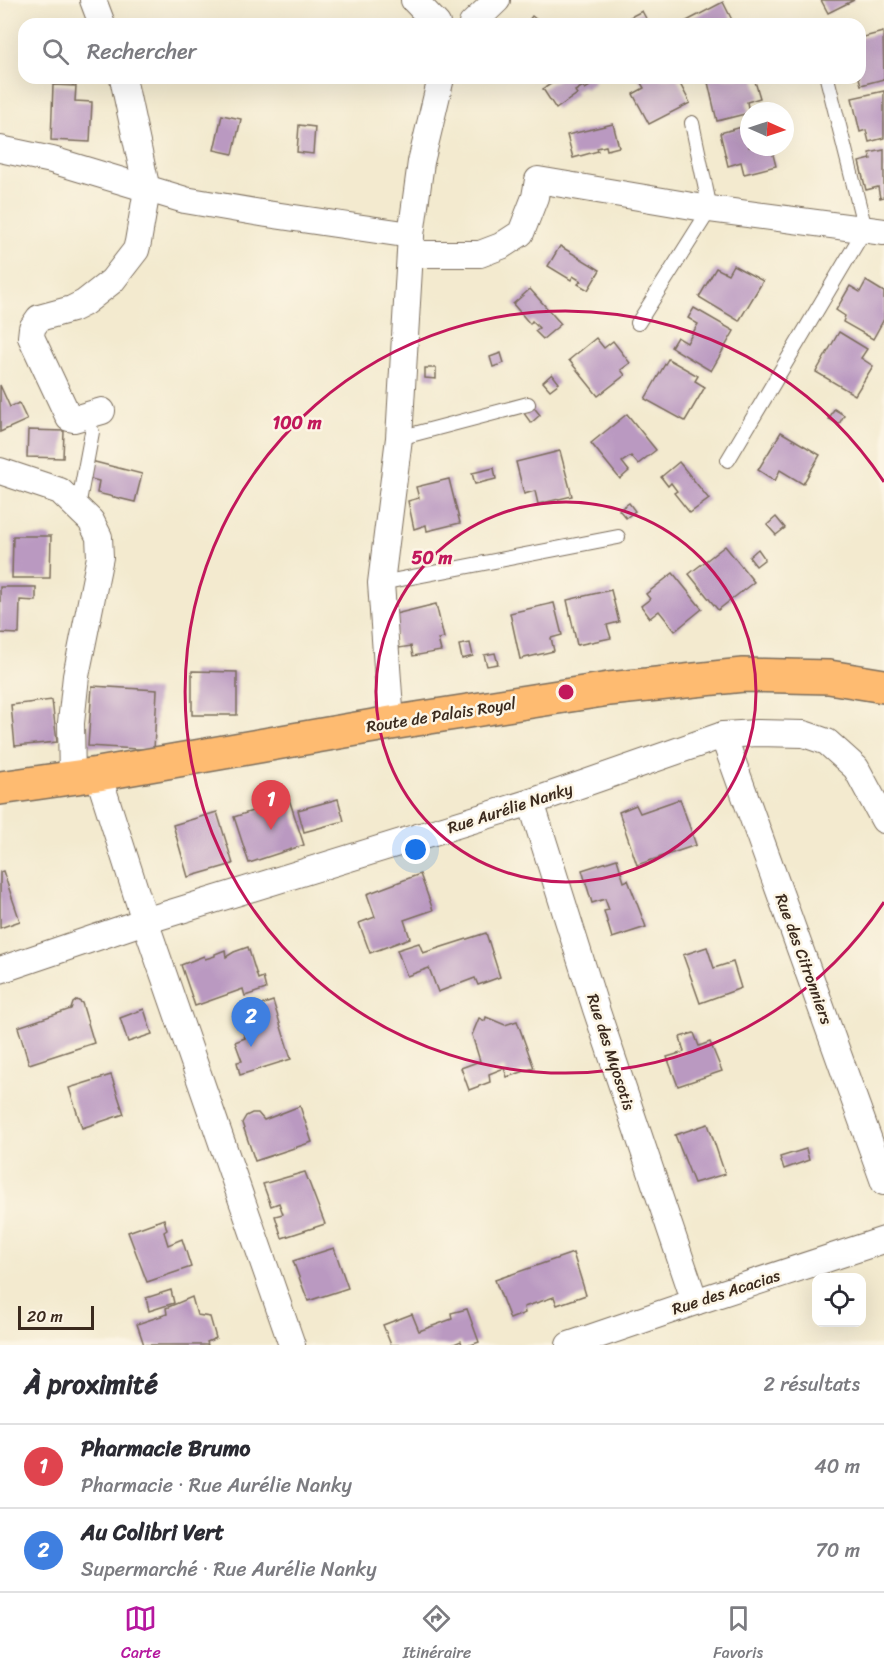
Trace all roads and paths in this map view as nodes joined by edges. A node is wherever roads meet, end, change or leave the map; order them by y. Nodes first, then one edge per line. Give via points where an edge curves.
1 (93, 0) edge
2 (414, 0) edge
3 (497, 0) edge
4 (100, 18) edge
5 (431, 18) edge
6 (478, 18) edge
7 (124, 84) edge
8 (440, 84) edge
9 (829, 84) edge
10 (692, 123) dead end
11 (0, 149) edge
12 (147, 190) junction
13 (710, 210) junction
14 (874, 230) edge
15 (410, 244) junction
16 (638, 323) dead end
17 (528, 404) dead end
18 (97, 421) joint
19 (399, 438) junction
20 (728, 460) dead end
21 (0, 471) edge
22 (78, 507) junction
23 (618, 537) dead end
24 (381, 583) junction
25 (884, 686) edge
26 (391, 723) junction
27 (723, 735) junction
28 (85, 776) junction
29 (0, 788) edge
30 (531, 802) junction
31 (884, 820) edge
32 (145, 921) junction
33 (0, 970) edge
34 (884, 1182) edge
35 (884, 1240) edge
36 (695, 1302) junction
37 (292, 1345) edge
38 (569, 1345) edge

1 - 4 street
2 - 5 street
3 - 6 street
7 - 12 street
8 - 15 street via 421,162
9 - 14 lane
10 - 13 lane
11 - 12 street via 102,174
12 - 15 street
12 - 18 street via 138,242 118,275 84,303 39,318 32,328 31,337 69,418
13 - 14 street
13 - 15 street via 538,180 521,233 501,246 480,254
13 - 16 lane
14 - 20 lane
15 - 19 street
17 - 19 lane
18 - 22 lane
19 - 24 street
21 - 22 street via 60,491
22 - 28 street via 91,520 99,537 100,556 76,676 71,723
23 - 24 lane
24 - 26 street
25 - 26 main road, Route de Palais Royal via 829,677 743,675 609,689
26 - 28 main road, Route de Palais Royal
27 - 30 street, Rue Aurélie Nanky
27 - 31 street, Rue Aurélie Nanky via 804,734 826,742 856,768
27 - 34 street, Rue des Citronniers
28 - 29 main road, Route de Palais Royal
28 - 32 street
30 - 32 street, Rue Aurélie Nanky
30 - 36 street, Rue des Myosotis
32 - 33 street, Rue Aurélie Nanky
32 - 37 street
35 - 36 street, Rue des Acacias
36 - 38 street, Rue des Acacias

